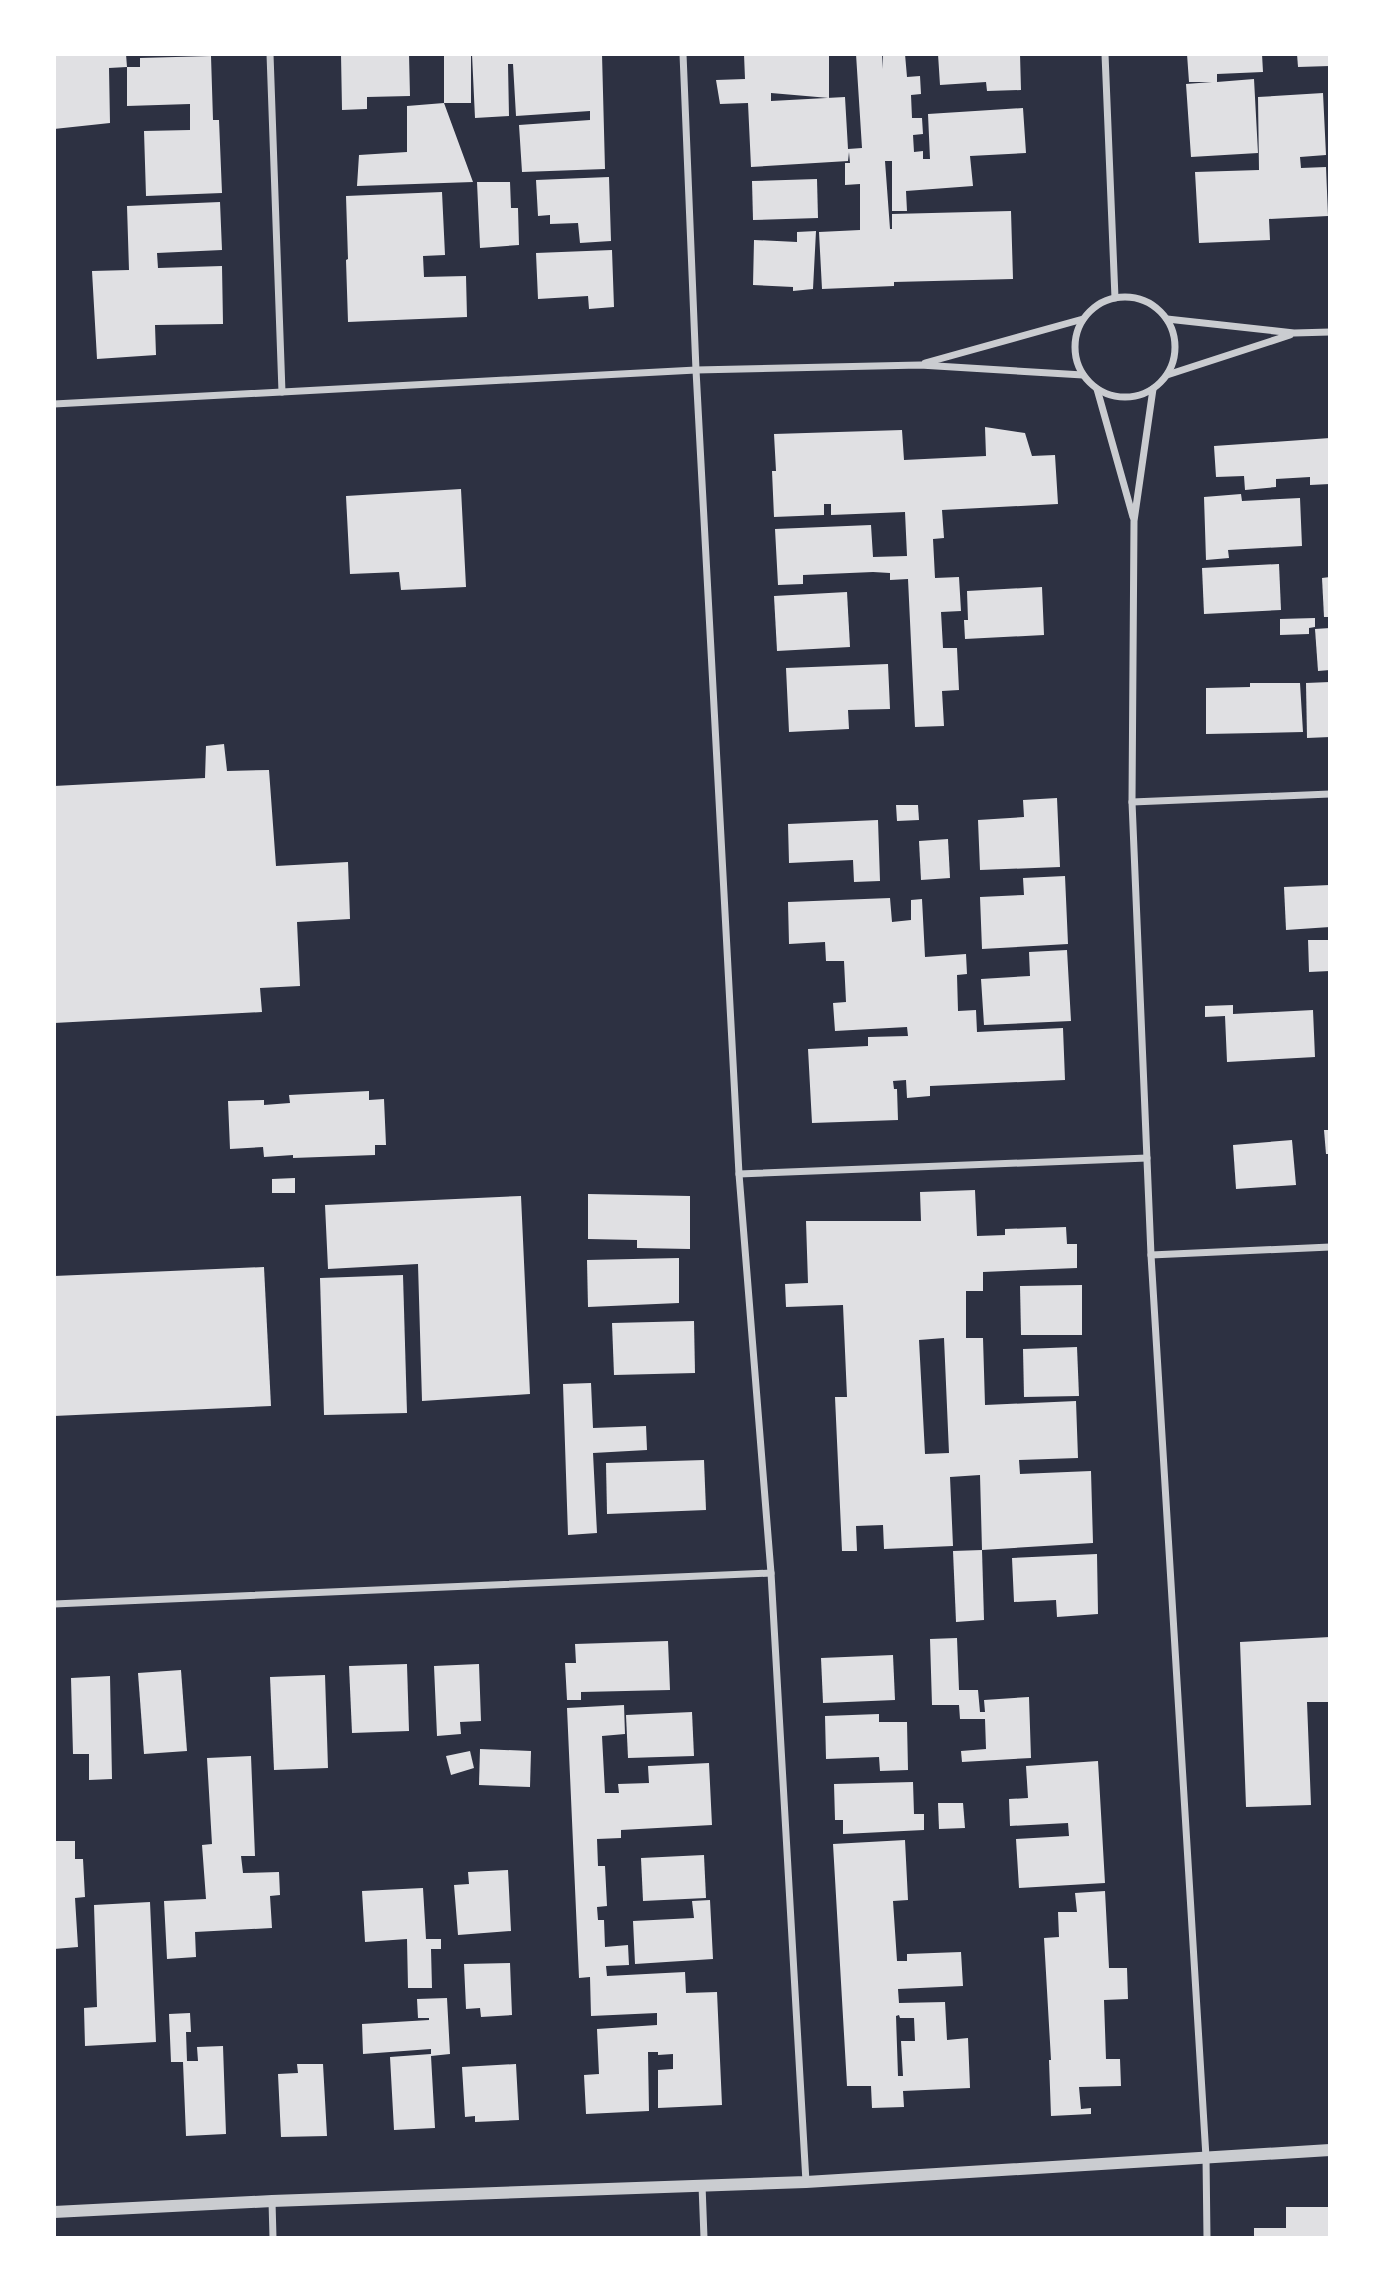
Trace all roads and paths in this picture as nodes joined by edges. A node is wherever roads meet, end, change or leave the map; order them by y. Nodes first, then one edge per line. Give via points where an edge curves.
1 (270, 54) edge
2 (683, 54) edge
3 (1105, 54) edge
4 (1115, 298) junction
5 (1083, 319) junction
6 (1167, 319) junction
7 (1330, 332) edge
8 (1294, 333) junction
9 (920, 365) junction
10 (696, 370) junction
11 (1083, 374) junction
12 (1167, 374) junction
13 (1097, 389) junction
14 (1153, 389) junction
15 (282, 392) junction
16 (54, 404) edge
17 (1134, 521) junction
18 (1330, 794) edge
19 (1132, 802) junction
20 (1147, 1158) junction
21 (739, 1174) junction
22 (1330, 1247) edge
23 (1151, 1255) junction
24 (771, 1573) junction
25 (54, 1604) edge
26 (1330, 2150) edge
27 (1206, 2157) junction
28 (806, 2182) junction
29 (702, 2185) junction
30 (272, 2201) junction
31 (54, 2212) edge
32 (273, 2238) edge
33 (704, 2238) edge
34 (1207, 2238) edge

1 - 15 street
2 - 10 street
3 - 4 street
4 - 5 street via 1097,305
4 - 6 street via 1135,298 1153,305
5 - 9 street
5 - 11 street via 1075,337 1075,357
6 - 8 street
6 - 12 street via 1174,337 1174,357
7 - 8 street
8 - 12 street
9 - 10 street
9 - 11 street
10 - 15 street
10 - 21 street
11 - 13 street
12 - 14 street
13 - 14 street via 1115,396 1135,396
13 - 17 street
14 - 17 street
15 - 16 street
17 - 19 street
18 - 19 street
19 - 20 street
20 - 21 street
20 - 23 street
21 - 24 street
22 - 23 street
23 - 27 street
24 - 25 street
24 - 28 street
26 - 27 street
27 - 28 street
27 - 34 street
28 - 29 street
29 - 30 street
29 - 33 street
30 - 31 street
30 - 32 street

